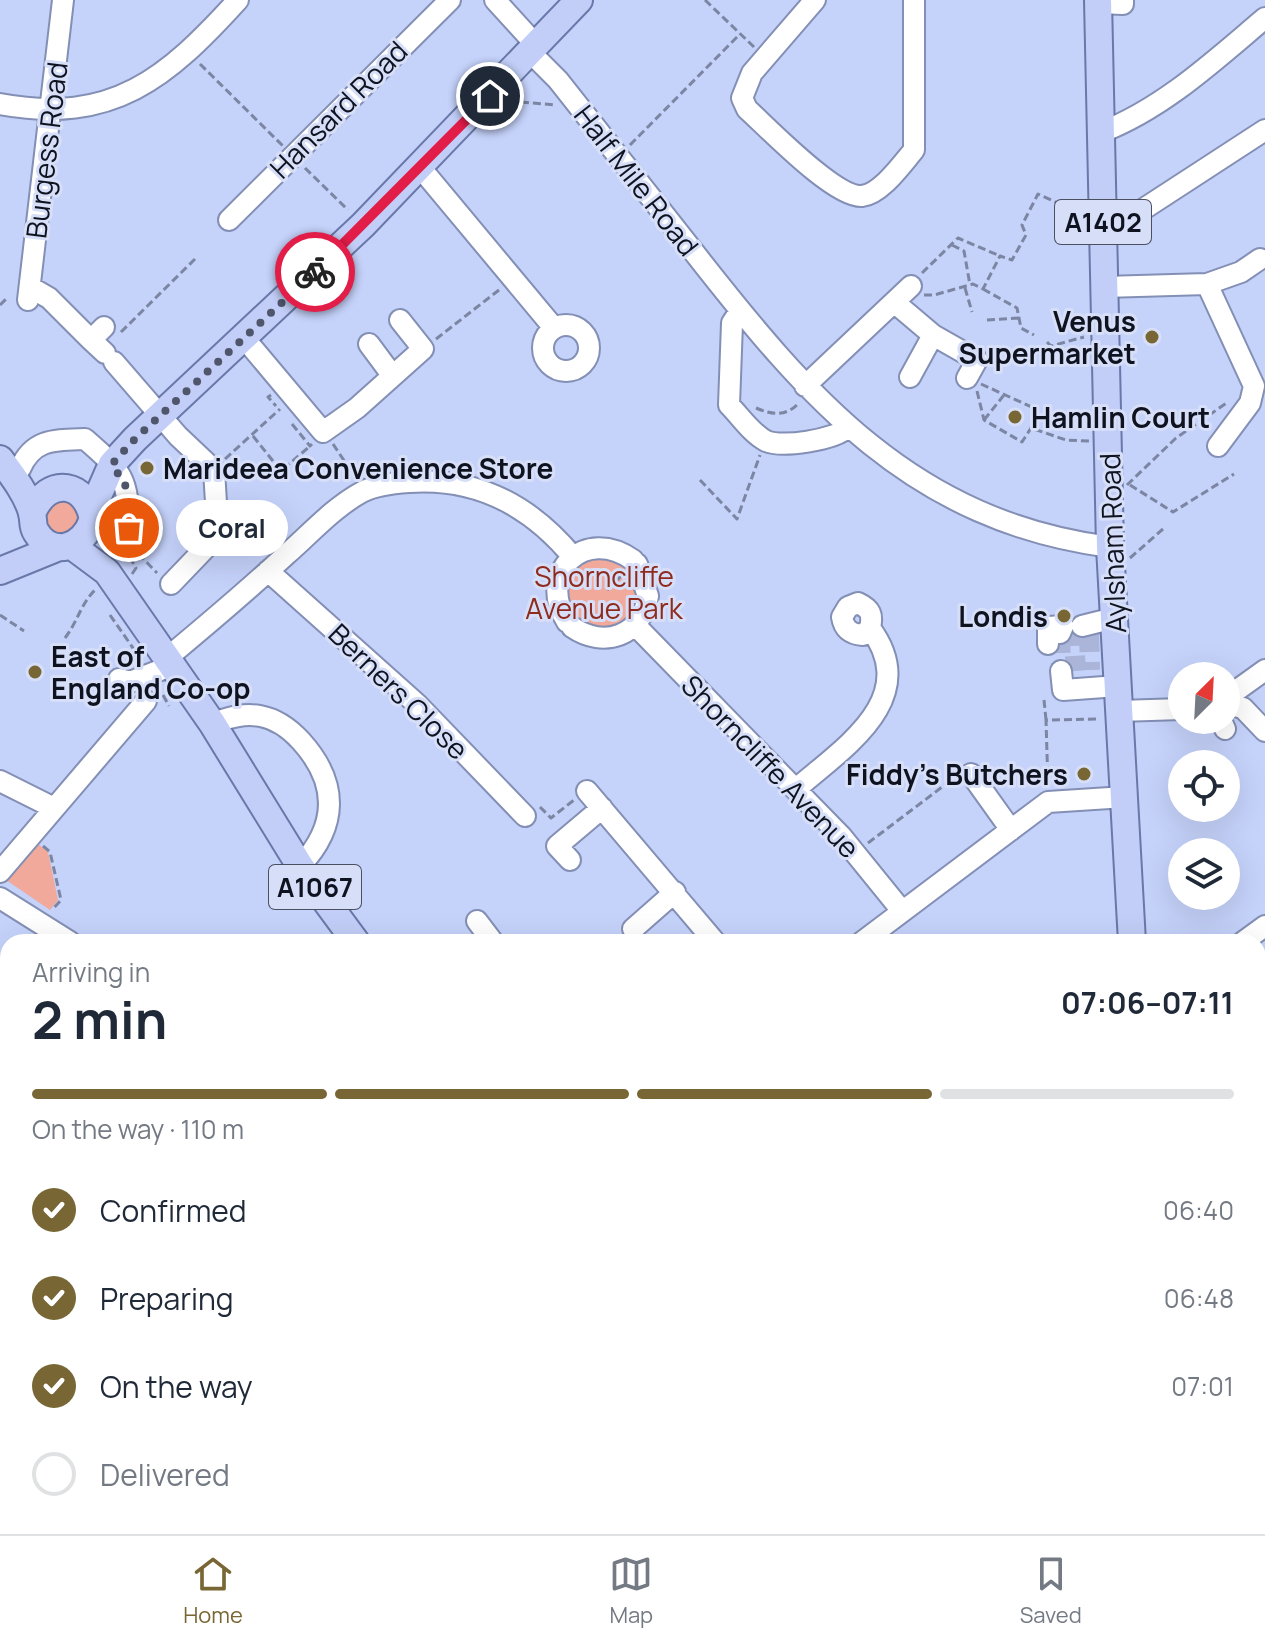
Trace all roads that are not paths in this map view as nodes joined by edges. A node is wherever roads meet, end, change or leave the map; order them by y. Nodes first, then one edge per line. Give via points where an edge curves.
1 (63, 0) edge
2 (238, 0) edge
3 (450, 0) edge
4 (495, 0) edge
5 (579, 0) edge
6 (815, 0) edge
7 (914, 0) edge
8 (1113, 6) edge
9 (1265, 18) edge
10 (533, 49) junction
11 (0, 104) edge
12 (50, 110) junction
13 (1265, 130) edge
14 (1102, 132) junction
15 (419, 166) junction
16 (1102, 217) junction
17 (229, 220) dead end
18 (1263, 260) edge
19 (1207, 284) junction
20 (911, 286) road end
21 (1104, 287) junction
22 (894, 302) junction
23 (740, 311) junction
24 (400, 320) dead end
25 (554, 328) dead end
26 (933, 335) junction
27 (245, 339) junction
28 (369, 344) dead end
29 (392, 375) junction
30 (910, 377) dead end
31 (967, 378) dead end
32 (803, 393) junction
33 (161, 414) junction
34 (847, 428) junction
35 (1218, 446) dead end
36 (7, 460) edge
37 (112, 464) junction
38 (56, 488) junction
39 (92, 516) junction
40 (33, 519) junction
41 (129, 528) road end
42 (66, 547) junction
43 (1110, 547) junction
44 (573, 557) junction
45 (268, 571) junction
46 (99, 576) junction
47 (171, 584) road end
48 (636, 626) junction
49 (870, 628) dead end
50 (170, 661) junction
51 (1265, 670) edge
52 (119, 679) dead end
53 (1069, 681) road end
54 (1240, 688) edge
55 (1119, 705) junction
56 (1240, 707) edge
57 (1168, 708) edge
58 (212, 723) junction
59 (1265, 731) edge
60 (971, 774) road end
61 (0, 781) edge
62 (796, 789) junction
63 (587, 791) road end
64 (1125, 797) junction
65 (54, 808) junction
66 (602, 808) junction
67 (525, 816) road end
68 (1011, 830) junction
69 (570, 860) dead end
70 (300, 866) junction
71 (0, 872) edge
72 (675, 892) junction
73 (0, 898) edge
74 (902, 911) junction
75 (477, 921) dead end
76 (633, 929) dead end
77 (57, 934) edge
78 (350, 934) edge
79 (487, 934) edge
80 (709, 934) edge
81 (872, 934) edge
82 (1132, 934) edge

1 - 12 street, Burgess Road
2 - 12 street via 182,60 146,85 103,103
3 - 17 street, Hansard Road
4 - 10 street, Half Mile Road
5 - 10 main road
6 - 7 street via 765,57 742,98 747,109 831,183 862,196 914,150
8 - 14 main road, Aylsham Road / A1402
9 - 14 street via 1192,79
10 - 15 main road
10 - 23 street, Half Mile Road
11 - 12 street
12 - 33 street, Burgess Road via 22,295 49,298 103,346
13 - 16 street via 1119,225
14 - 16 main road, Aylsham Road / A1402
15 - 25 street
15 - 27 main road
16 - 21 main road, Aylsham Road / A1402
18 - 19 street
19 - 21 street
19 - 35 street via 1252,380 1250,403
20 - 22 street
21 - 43 main road, Aylsham Road / A1402
22 - 26 street
22 - 32 street
23 - 32 street, Half Mile Road
23 - 34 street via 732,323 729,405 765,440 776,443 817,440
24 - 29 street via 423,349
26 - 30 street
26 - 31 street via 977,360
27 - 29 street via 317,439
27 - 33 main road
28 - 29 street
32 - 34 street, Half Mile Road
33 - 37 main road
33 - 47 street via 214,470 218,535
34 - 43 street, Half Mile Road via 957,501 1028,530
36 - 37 street via 26,456 45,440 85,439
36 - 38 main road
36 - 40 main road
37 - 38 main road
37 - 39 main road
37 - 41 street via 128,490
38 - 39 main road via 75,490 86,499
38 - 40 main road via 37,500
39 - 42 main road via 83,539
39 - 46 main road, A1067
40 - 42 main road via 44,541
40 - 42 main road via 21,546 0,571
42 - 46 main road, A1067
43 - 55 main road, Aylsham Road / A1402 via 1111,578 1078,629
44 - 45 street via 541,521 511,501 478,487 437,480 363,491
44 - 48 street via 597,547 610,548 635,562 648,596
44 - 48 street via 563,567 556,595 569,624 597,639 611,639
45 - 50 street
45 - 67 street, Berners Close via 418,705
46 - 50 main road, A1067
48 - 62 street, Shorncliffe Avenue
49 - 62 street via 887,675 884,698 869,726
50 - 52 street via 130,682
50 - 58 main road, A1067
50 - 65 street via 151,696
51 - 54 street
53 - 55 street
55 - 57 street
55 - 64 main road, Aylsham Road / A1402
56 - 59 street
58 - 70 main road, A1067
58 - 70 street via 239,715 263,716 283,725 317,758 329,795 327,823 319,846
60 - 68 street
61 - 65 street
62 - 74 street, Shorncliffe Avenue
63 - 66 street
64 - 68 street via 1048,802
64 - 82 main road, Aylsham Road / A1402
65 - 71 street
66 - 69 street via 557,846
66 - 72 street
68 - 74 street
70 - 78 main road, A1067
72 - 76 street
72 - 80 street
73 - 77 street
74 - 81 street
75 - 79 street

